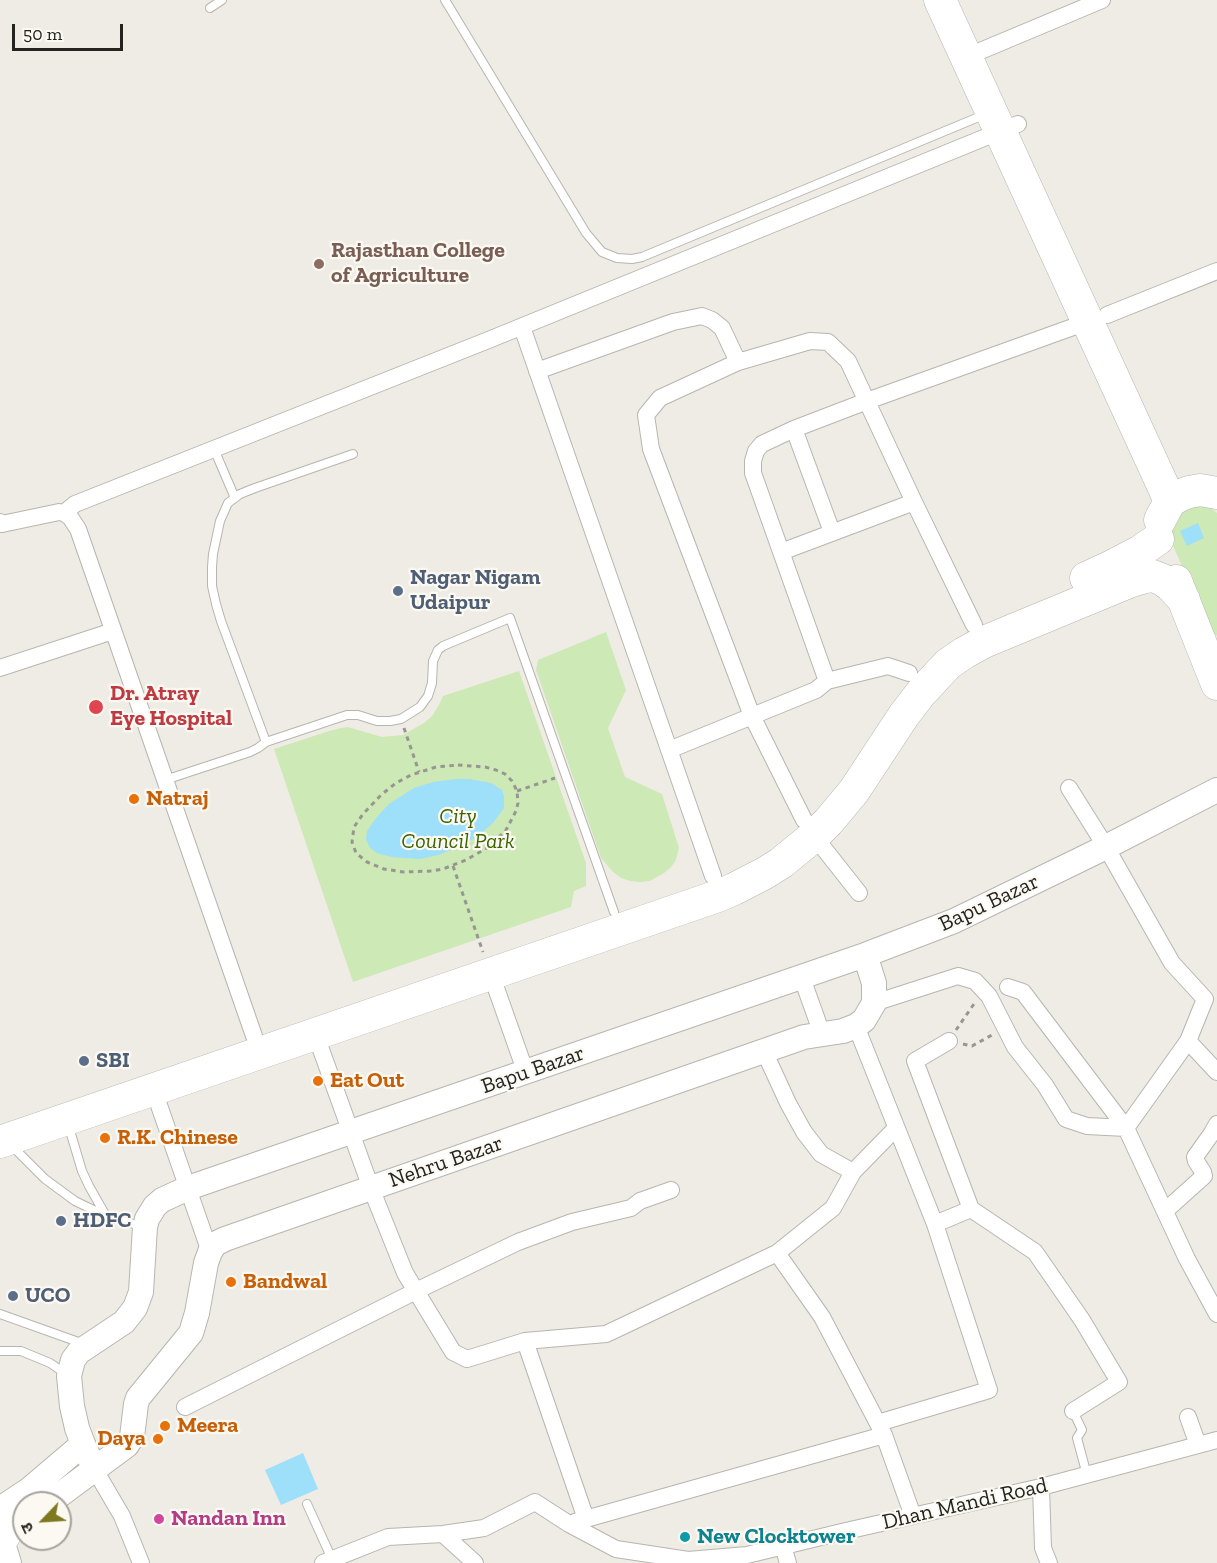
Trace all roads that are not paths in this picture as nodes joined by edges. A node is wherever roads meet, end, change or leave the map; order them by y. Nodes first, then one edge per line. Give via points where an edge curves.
1 (222, 0) edge
2 (445, 0) edge
3 (940, 0) edge
4 (960, 0) edge
5 (1102, 0) edge
6 (210, 8) dead end
7 (975, 53) junction
8 (1002, 119) junction
9 (1217, 271) edge
10 (1097, 318) junction
11 (522, 327) junction
12 (738, 362) junction
13 (537, 371) junction
14 (867, 401) junction
15 (794, 429) junction
16 (214, 449) junction
17 (352, 454) dead end
18 (1192, 495) edge
19 (235, 498) junction
20 (914, 502) junction
21 (64, 513) junction
22 (0, 522) edge
23 (832, 532) junction
24 (1158, 539) junction
25 (781, 552) junction
26 (1184, 600) junction
27 (974, 626) junction
28 (113, 631) junction
29 (0, 668) edge
30 (909, 673) junction
31 (827, 681) junction
32 (1217, 684) edge
33 (752, 716) junction
34 (266, 742) junction
35 (669, 750) junction
36 (1217, 771) edge
37 (165, 780) junction
38 (1069, 788) dead end
39 (1217, 790) edge
40 (1189, 804) junction
41 (809, 828) junction
42 (1106, 847) junction
43 (713, 876) junction
44 (859, 893) dead end
45 (614, 912) junction
46 (865, 955) junction
47 (488, 966) junction
48 (802, 978) junction
49 (1008, 987) dead end
50 (874, 1003) junction
51 (856, 1026) junction
52 (315, 1034) junction
53 (822, 1034) junction
54 (254, 1036) junction
55 (949, 1041) road end
56 (1188, 1041) junction
57 (764, 1051) junction
58 (526, 1072) junction
59 (1217, 1072) edge
60 (153, 1088) junction
61 (67, 1118) junction
62 (1217, 1124) edge
63 (896, 1128) junction
64 (1126, 1128) junction
65 (351, 1132) junction
66 (2, 1134) edge
67 (854, 1172) junction
68 (188, 1188) junction
69 (371, 1188) junction
70 (671, 1190) dead end
71 (971, 1209) junction
72 (1165, 1211) junction
73 (106, 1215) junction
74 (935, 1224) junction
75 (145, 1227) junction
76 (210, 1252) junction
77 (777, 1253) junction
78 (416, 1291) junction
79 (0, 1314) edge
80 (1217, 1314) edge
81 (525, 1341) junction
82 (88, 1345) junction
83 (0, 1350) edge
84 (69, 1376) junction
85 (184, 1407) dead end
86 (1073, 1411) joint
87 (1188, 1416) dead end
88 (881, 1429) junction
89 (1217, 1440) edge
90 (83, 1444) junction
91 (1198, 1445) junction
92 (95, 1470) junction
93 (1087, 1475) junction
94 (1041, 1487) junction
95 (64, 1491) edge
96 (307, 1504) dead end
97 (913, 1516) junction
98 (586, 1519) junction
99 (569, 1524) junction
100 (6, 1532) edge
101 (443, 1534) junction
102 (783, 1546) junction
103 (327, 1561) edge
104 (141, 1563) edge
105 (476, 1563) edge
106 (788, 1563) edge
107 (1048, 1563) edge

1 - 6 lane
2 - 8 lane via 586,233 602,252 617,258 642,257
3 - 7 highway
4 - 7 highway
5 - 7 street
7 - 8 highway
8 - 10 highway
8 - 11 street
9 - 10 street
10 - 14 street
10 - 18 highway
11 - 13 street
11 - 16 street
12 - 13 street via 722,328 702,316 673,322
12 - 14 street via 810,341 828,342 848,361
12 - 33 street via 660,398 646,415 651,448
13 - 35 street
14 - 15 street
14 - 20 street
15 - 23 street
15 - 25 street via 762,444 753,461 753,473
16 - 19 lane
16 - 21 street via 75,504
17 - 19 lane
18 - 24 highway via 1158,524
19 - 34 lane via 228,503 220,521 212,586
20 - 23 street
20 - 27 street
21 - 22 street
21 - 28 street via 78,529
23 - 25 street
24 - 26 highway
24 - 27 highway via 1112,566
25 - 31 street
26 - 32 highway
26 - 41 highway via 1163,580 1145,577 964,652 921,693 841,807
27 - 30 highway
28 - 29 street
28 - 37 street
30 - 31 street via 888,666
30 - 41 highway via 839,775
31 - 33 street via 816,690
33 - 35 street
33 - 41 street
34 - 37 lane via 250,752
34 - 45 lane via 347,715 376,721 400,719 420,707 428,696 438,650 510,618
35 - 43 street
36 - 40 main road
37 - 54 street
38 - 42 street
39 - 40 main road, Bapu Bazar
40 - 42 main road, Bapu Bazar
41 - 43 highway
41 - 44 street
41 - 47 highway via 781,862 718,896
42 - 46 main road, Bapu Bazar via 954,921
42 - 56 street via 1172,963 1205,999
43 - 45 highway
45 - 47 highway
46 - 48 main road, Bapu Bazar
46 - 50 main road via 874,983
47 - 52 highway
47 - 54 highway
47 - 58 street
48 - 53 street
48 - 58 main road, Bapu Bazar
49 - 64 street via 1023,992
50 - 51 main road
50 - 64 street via 958,976 975,981 989,996 1015,1047 1066,1119 1087,1126
51 - 53 main road, Nehru Bazar
51 - 63 street
52 - 60 highway
52 - 65 street
53 - 57 main road, Nehru Bazar
54 - 66 highway
55 - 71 street via 915,1061
56 - 59 street
56 - 64 street
57 - 67 street via 804,1132 821,1154
57 - 69 main road, Nehru Bazar
58 - 65 main road, Bapu Bazar
60 - 61 highway
60 - 68 street
61 - 66 highway
61 - 73 lane via 82,1171
62 - 72 street via 1196,1157 1204,1176
63 - 67 street
63 - 74 street
64 - 72 street
65 - 68 main road, Bapu Bazar
65 - 69 street
66 - 73 lane via 45,1179 75,1201
67 - 77 street via 833,1208
68 - 75 main road, Bapu Bazar via 155,1206
68 - 76 street
69 - 76 main road, Nehru Bazar via 225,1239
69 - 78 street
70 - 78 street via 631,1208 572,1222 518,1242
71 - 74 street
71 - 86 street via 1035,1252 1119,1383
72 - 80 street
73 - 75 lane
74 - 88 street via 989,1390
75 - 82 main road, Bapu Bazar via 141,1292 135,1308 124,1322
76 - 92 main road via 191,1333 138,1398 132,1437 127,1445
77 - 81 street via 606,1334
77 - 88 street via 822,1317
78 - 81 street via 453,1352 467,1359
78 - 85 street
79 - 82 lane
81 - 98 street
82 - 84 main road, Bapu Bazar via 74,1360
83 - 84 lane via 21,1351
84 - 90 main road via 72,1406
86 - 93 lane via 1082,1430 1077,1438
87 - 91 street
88 - 97 street
88 - 98 street
89 - 91 street, Dhan Mandi Road
90 - 92 main road
90 - 100 main road via 30,1489
91 - 93 street, Dhan Mandi Road
92 - 95 main road
92 - 104 street via 122,1516
93 - 94 street, Dhan Mandi Road
94 - 97 street, Dhan Mandi Road
94 - 107 street via 1043,1548
96 - 103 lane
97 - 102 street, Dhan Mandi Road
98 - 99 street
99 - 101 street, Dhan Mandi Road via 534,1502 484,1528
99 - 102 street, Dhan Mandi Road via 616,1550 688,1560 747,1555
101 - 103 street via 388,1537
101 - 105 street
102 - 106 street

